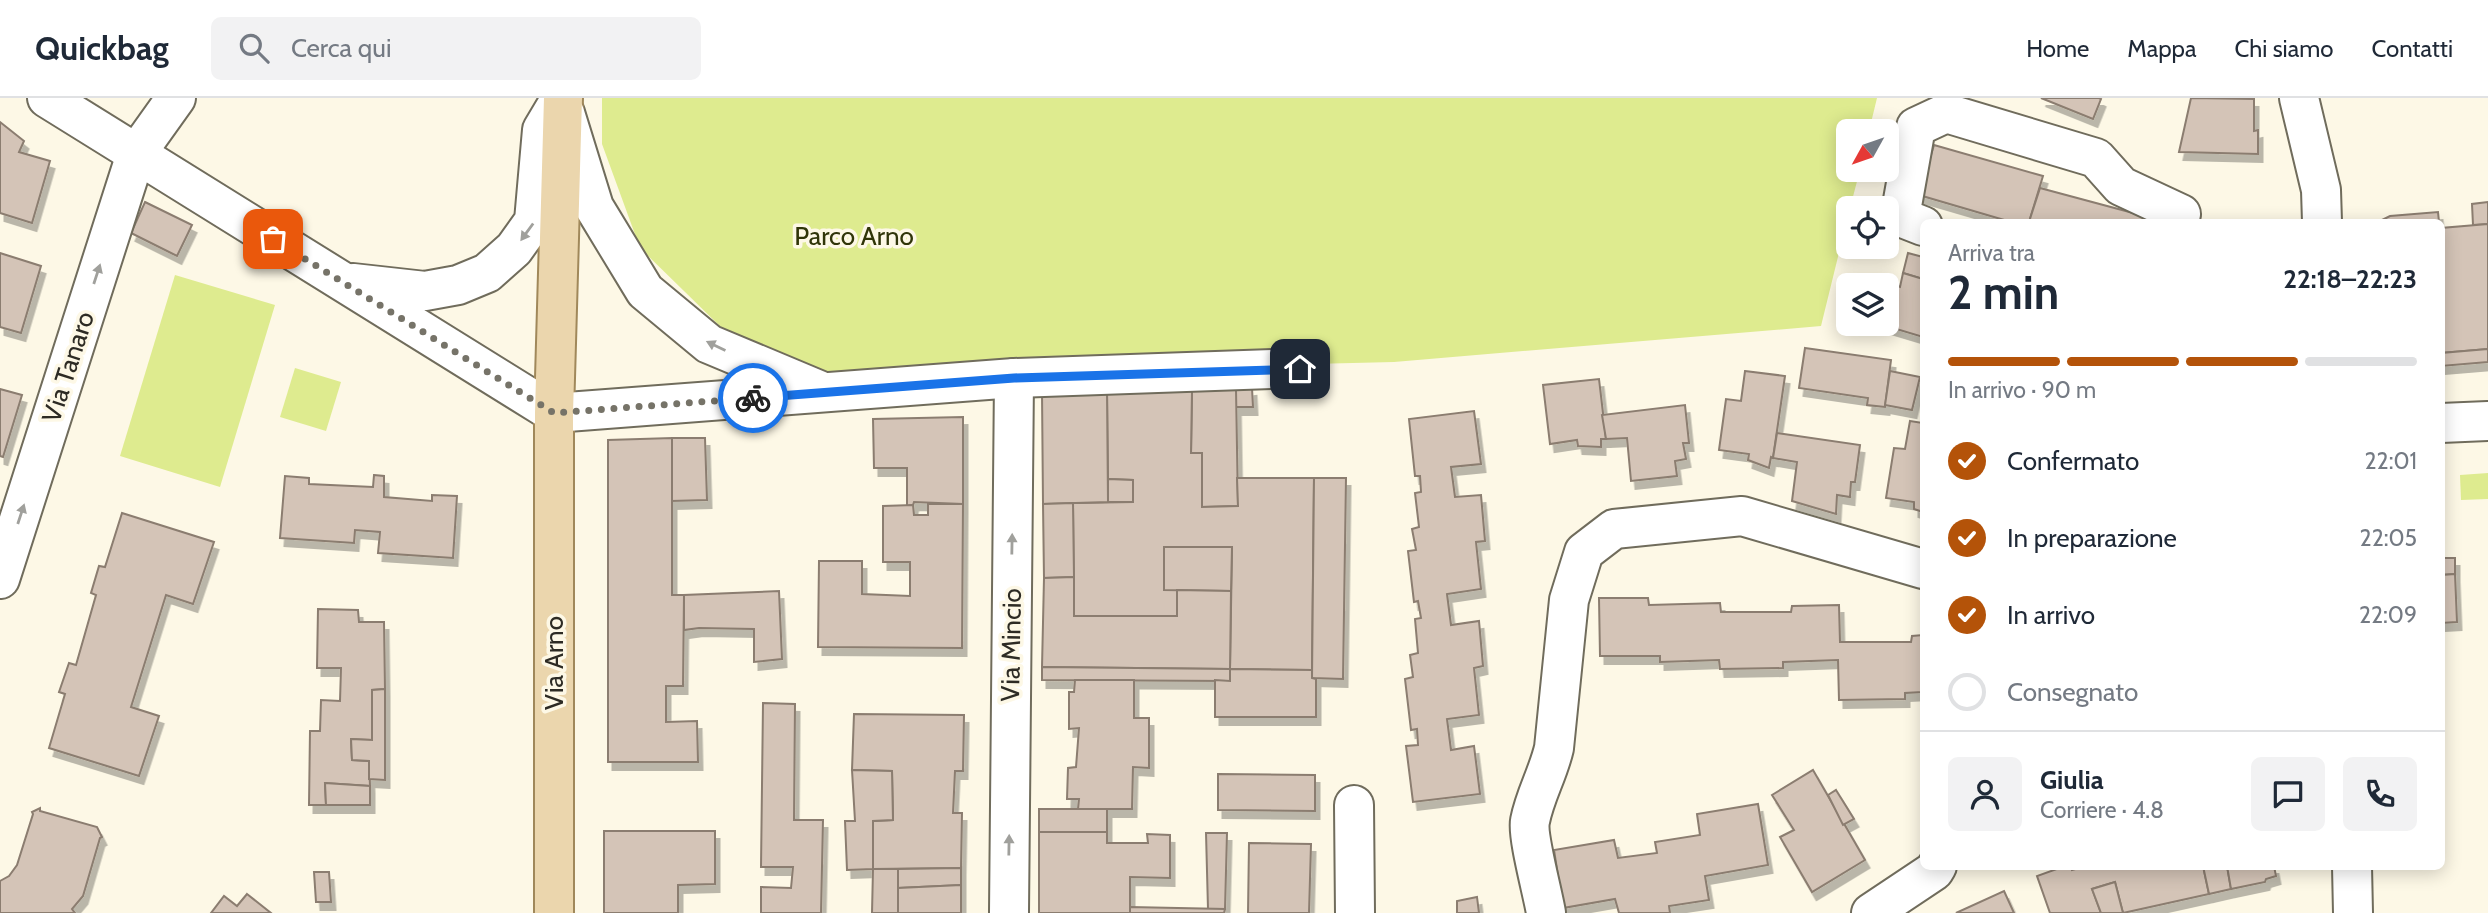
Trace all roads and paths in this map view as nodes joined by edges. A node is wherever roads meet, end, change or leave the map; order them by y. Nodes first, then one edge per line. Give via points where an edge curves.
1 (47, 98) edge
2 (176, 98) edge
3 (2299, 98) edge
4 (562, 100) edge
5 (136, 154) junction
6 (2180, 219) edge
7 (2322, 219) edge
8 (1920, 225) edge
9 (342, 281) junction
10 (1300, 369) dead end
11 (1014, 378) junction
12 (824, 392) junction
13 (554, 413) junction
14 (2488, 421) edge
15 (2445, 423) edge
16 (1920, 568) edge
17 (0, 579) edge
18 (1354, 805) dead end
19 (1936, 870) edge
20 (2352, 870) edge
21 (554, 913) edge
22 (1009, 913) edge
23 (1355, 913) edge
24 (1546, 913) edge
25 (1871, 913) edge
26 (2353, 913) edge

1 - 5 street
2 - 5 street, Via Tanaro
3 - 7 street via 2321,190
4 -> 9 street via 542,130 534,221 514,249 488,273 425,292
12 -> 4 street via 709,344 645,291 594,207
4 - 13 main road, Via Arno
5 - 9 street
17 -> 5 street, Via Tanaro
6 - 8 street via 2181,214 2121,186 2096,158 1946,113 1916,127 1900,217
9 - 13 street
10 - 11 street
11 - 12 street
22 -> 11 street, Via Mincio
12 - 13 street
13 - 21 main road, Via Arno
14 - 15 street
16 - 24 street via 1742,516 1614,529 1584,552 1569,600 1554,748 1529,825
18 - 23 street
19 - 25 street
20 - 26 street

